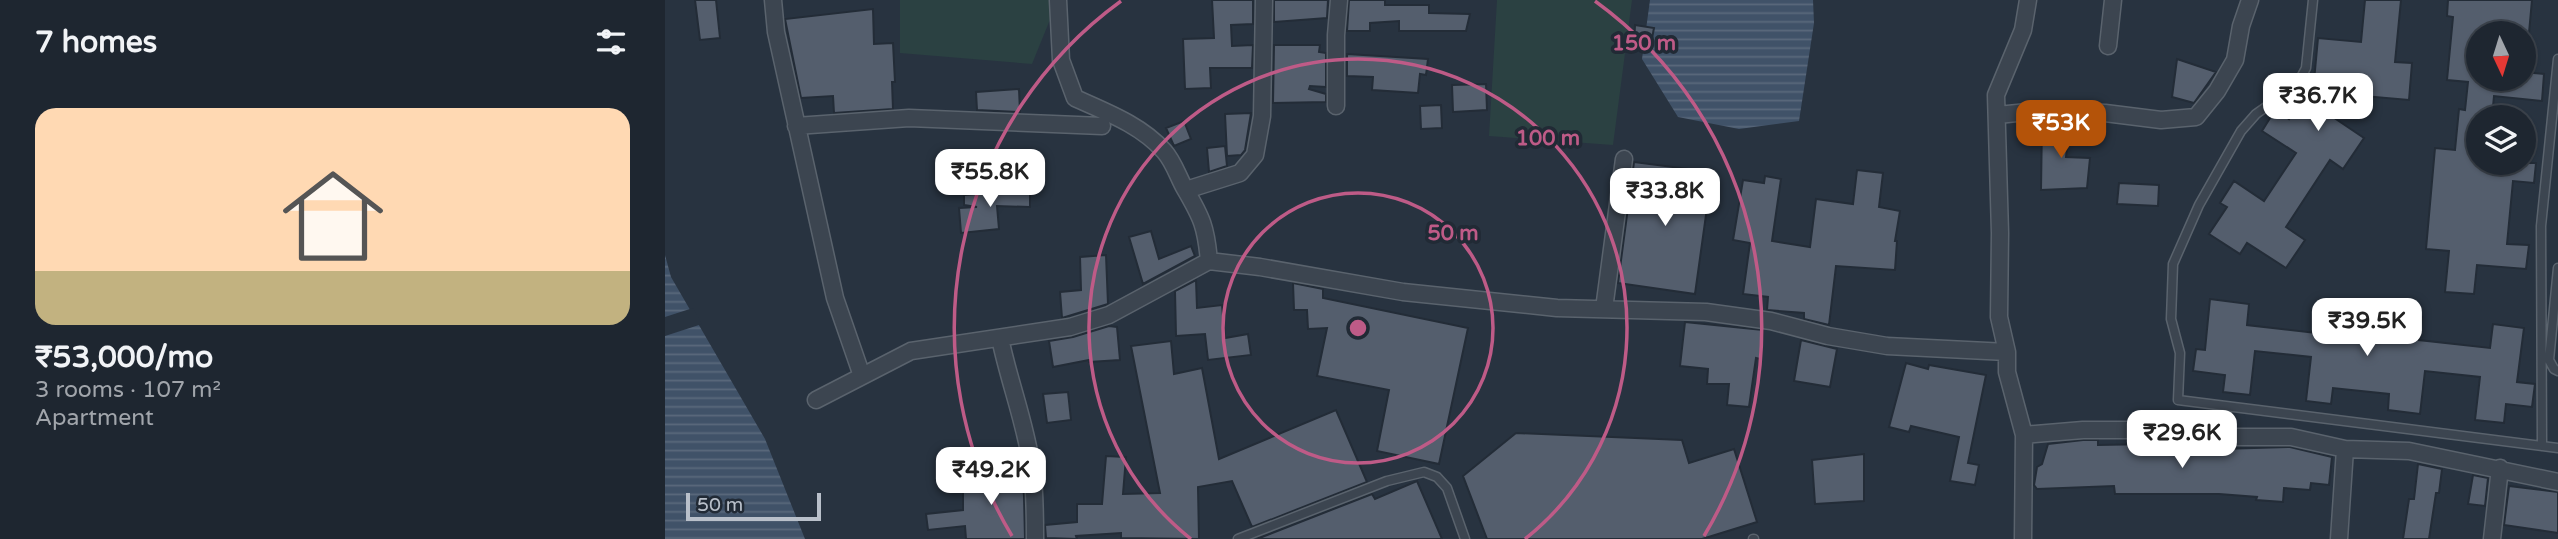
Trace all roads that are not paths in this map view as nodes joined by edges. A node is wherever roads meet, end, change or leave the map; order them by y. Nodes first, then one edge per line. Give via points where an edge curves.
1 (773, 0) edge
2 (1058, 0) edge
3 (1263, 0) edge
4 (1339, 0) edge
5 (2028, 0) edge
6 (2113, 0) edge
7 (2250, 0) edge
8 (2313, 0) edge
9 (2108, 46) dead end
10 (2558, 59) edge
11 (1336, 106) dead end
12 (1998, 115) junction
13 (796, 126) junction
14 (1102, 126) dead end
15 (1624, 159) dead end
16 (1186, 190) junction
17 (1209, 261) junction
18 (2558, 268) edge
19 (1604, 309) junction
20 (1000, 338) junction
21 (2007, 352) junction
22 (2558, 370) edge
23 (862, 376) junction
24 (816, 400) dead end
25 (2024, 435) junction
26 (2542, 446) junction
27 (2558, 448) edge
28 (2345, 449) junction
29 (2500, 468) junction
30 (2558, 482) edge
31 (1035, 539) edge
32 (1238, 539) edge
33 (1465, 539) edge
34 (2023, 539) edge
35 (2339, 539) edge
36 (2492, 539) edge

1 - 13 street
2 - 16 street via 1061,60 1075,98 1127,122 1164,151
3 - 16 street via 1262,116 1255,155 1240,173
4 - 11 street
5 - 12 street via 2023,30 1996,95
6 - 9 street
7 - 12 street via 2235,61 2196,117 2161,120 2046,110
8 - 26 lane via 2305,68 2297,85 2256,114 2241,131 2199,205 2173,264 2171,320 2180,353 2178,400
10 - 26 lane via 2541,226
12 - 21 street via 1999,317
13 - 14 street via 909,118
13 - 23 street via 835,298
15 - 19 street
16 - 17 street via 1207,235
17 - 19 street via 1403,292
17 - 20 street via 1109,315 1070,327
18 - 22 lane via 2549,360
19 - 21 street via 1706,312 1887,346
20 - 23 street via 911,351
20 - 31 street via 1032,468
21 - 25 street via 2007,372
23 - 24 street
25 - 28 street via 2132,430 2177,437 2291,437
25 - 34 street
26 - 27 lane
28 - 29 street via 2409,451
28 - 35 street
29 - 30 street
29 - 36 street
32 - 33 lane via 1387,481 1423,472 1437,477 1447,488

